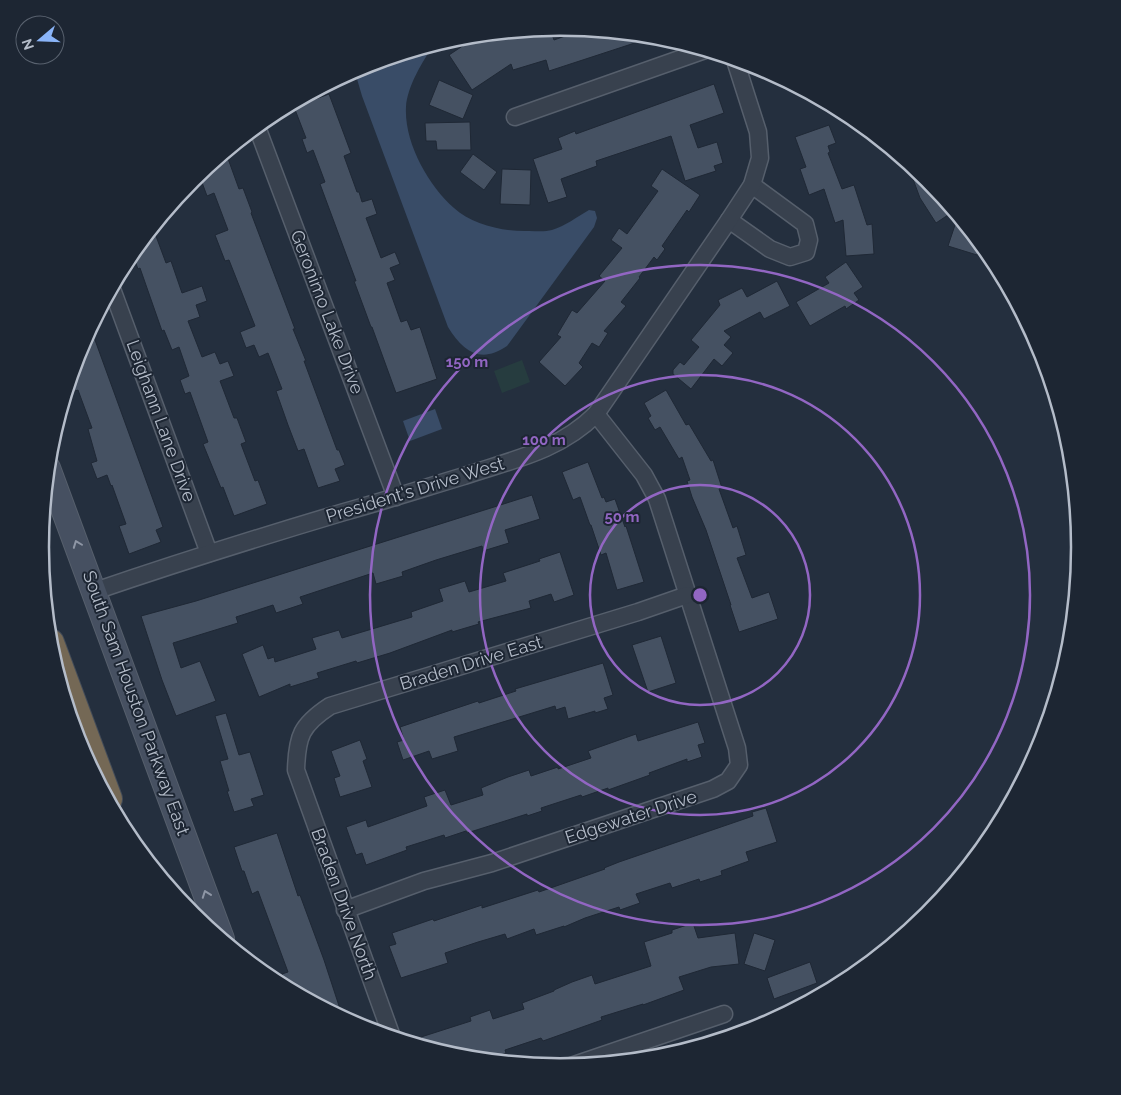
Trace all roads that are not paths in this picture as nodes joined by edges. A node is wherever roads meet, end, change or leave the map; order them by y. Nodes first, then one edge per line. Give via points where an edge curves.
1 (693, 54) edge
2 (738, 68) edge
3 (515, 117) dead end
4 (260, 134) edge
5 (752, 185) junction
6 (729, 220) junction
7 (115, 297) edge
8 (596, 414) junction
9 (54, 483) edge
10 (396, 497) junction
11 (209, 553) junction
12 (95, 591) junction
13 (687, 595) junction
14 (296, 770) joint
15 (345, 910) junction
16 (218, 927) edge
17 (724, 1014) dead end
18 (389, 1029) edge
19 (595, 1058) edge

1 - 3 street
2 - 5 street, President's Drive West via 758,132 760,158
4 - 10 street, Geronimo Lake Drive
5 - 6 street, President's Drive West
5 - 6 street via 805,224 809,240 806,252 790,257 770,249
6 - 8 street, President's Drive West
7 - 11 street, Leighann Lane Drive
8 - 10 street, President's Drive West via 565,439 529,455
8 - 13 street, Edgewater Drive via 627,451 657,499
12 -> 9 main road, South Sam Houston Parkway East
10 - 11 street, President's Drive West
11 - 12 street, President's Drive West
16 -> 12 main road, South Sam Houston Parkway East
13 - 14 street, Braden Drive East via 330,706 312,718 301,734
13 - 15 street, Edgewater Drive via 738,748 739,765 728,780 713,789 492,863 424,881
14 - 15 street, Braden Drive North
15 - 18 street, Braden Drive North
17 - 19 street

